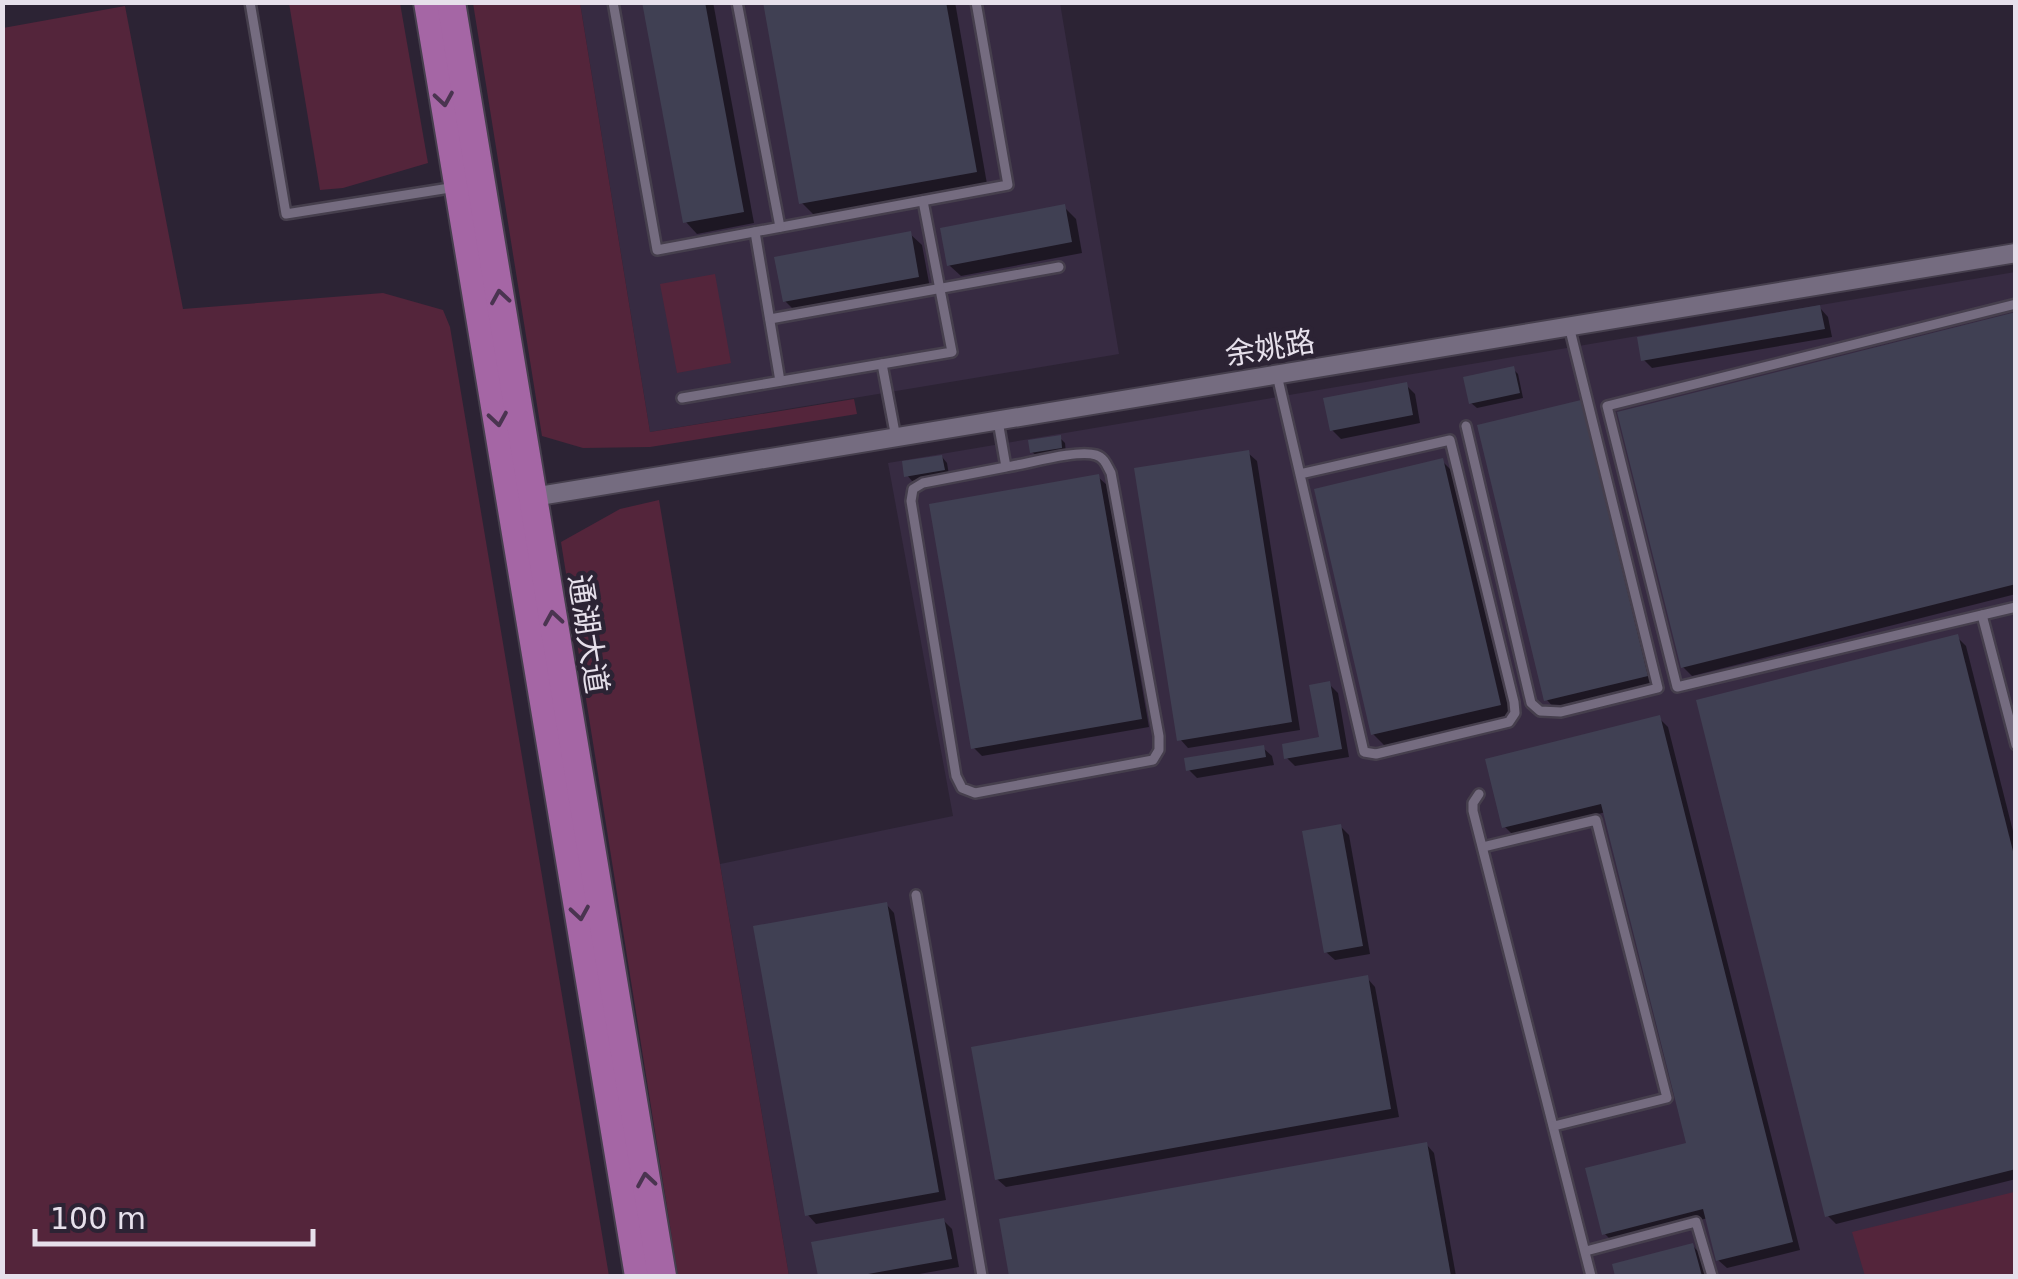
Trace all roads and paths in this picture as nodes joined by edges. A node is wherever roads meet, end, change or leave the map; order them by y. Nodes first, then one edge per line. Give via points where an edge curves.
1 (250, 2) edge
2 (428, 2) edge
3 (452, 2) edge
4 (613, 2) edge
5 (737, 2) edge
6 (976, 2) edge
7 (459, 186) junction
8 (923, 201) junction
9 (780, 227) junction
10 (755, 232) junction
11 (2016, 253) edge
12 (1059, 267) dead end
13 (940, 288) junction
14 (2016, 304) edge
15 (770, 319) junction
16 (1569, 326) junction
17 (882, 364) junction
18 (1277, 375) junction
19 (780, 381) junction
20 (682, 398) dead end
21 (998, 421) junction
22 (1466, 426) dead end
23 (896, 438) junction
24 (1006, 468) junction
25 (1300, 474) junction
26 (533, 498) junction
27 (2016, 607) edge
28 (1982, 616) junction
29 (2016, 745) edge
30 (1479, 794) dead end
31 (1482, 847) junction
32 (916, 895) dead end
33 (1554, 1126) junction
34 (1586, 1250) junction
35 (638, 1276) edge
36 (662, 1276) edge
37 (982, 1276) edge
38 (1592, 1276) edge
39 (1712, 1276) edge

1 - 7 lane via 286,214
2 -> 7 main road, 通湖大道
26 -> 3 main road, 通湖大道
4 - 10 lane via 658,250
5 - 9 lane
6 - 8 lane via 1008,185
7 -> 35 main road, 通湖大道
8 - 9 lane
8 - 13 lane
9 - 10 lane
10 - 15 lane
11 - 16 street, 余姚路
12 - 13 lane
13 - 15 lane
13 - 17 lane via 952,352
14 - 28 lane via 1607,406 1678,688
15 - 19 lane
16 - 18 street, 余姚路
16 - 22 lane via 1658,688 1561,712 1540,711 1531,703
17 - 19 lane
17 - 23 lane
18 - 21 street, 余姚路
18 - 25 lane
19 - 20 lane
21 - 23 street, 余姚路
21 - 24 lane
23 - 26 street, 余姚路
24 - 24 lane via 923,483 910,501 962,788 975,793 1153,760 1158,736 1106,461 1080,454
25 - 25 lane via 1364,752 1509,722 1514,702 1450,440
36 -> 26 main road, 通湖大道
27 - 28 lane
28 - 29 lane
30 - 31 lane via 1473,803
31 - 33 lane
31 - 33 lane via 1596,820 1667,1098
32 - 37 lane
33 - 34 lane
34 - 38 lane
34 - 39 lane via 1696,1222

